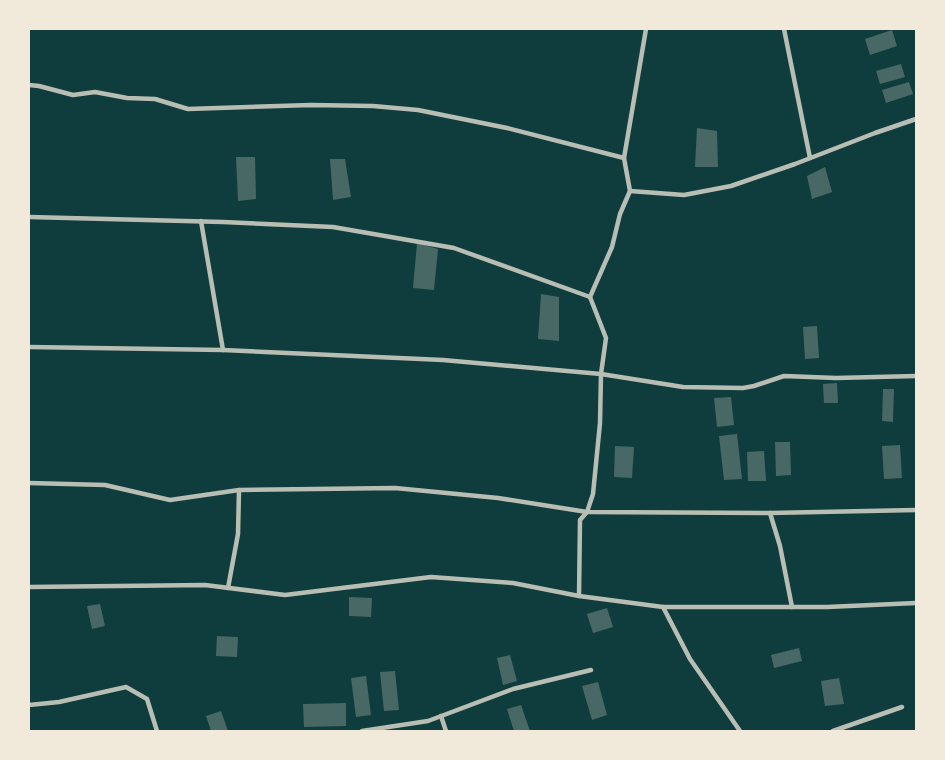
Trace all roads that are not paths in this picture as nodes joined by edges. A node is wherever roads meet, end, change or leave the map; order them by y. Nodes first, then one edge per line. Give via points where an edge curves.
1 (646, 29) edge
2 (784, 29) edge
3 (29, 85) edge
4 (916, 120) edge
5 (624, 158) junction
6 (810, 158) junction
7 (630, 191) junction
8 (29, 216) edge
9 (201, 221) junction
10 (590, 297) junction
11 (29, 347) edge
12 (224, 350) junction
13 (602, 374) junction
14 (916, 376) edge
15 (29, 483) edge
16 (239, 490) junction
17 (916, 510) edge
18 (587, 512) junction
19 (770, 513) junction
20 (29, 587) edge
21 (228, 588) junction
22 (579, 596) junction
23 (916, 603) edge
24 (663, 607) junction
25 (792, 607) junction
26 (591, 670) dead end
27 (29, 705) edge
28 (902, 707) dead end
29 (441, 716) junction
30 (157, 731) edge
31 (362, 731) edge
32 (446, 731) edge
33 (740, 731) edge
34 (833, 731) edge

1 - 5 street
2 - 6 street
3 - 5 street via 73,95 95,92 154,99 188,109 311,105 418,110 507,128
4 - 6 street
5 - 7 street
6 - 7 street via 731,186 684,195
7 - 10 street via 612,247
8 - 9 street
9 - 10 street via 333,227 454,248
9 - 12 street
10 - 13 street via 606,338
11 - 12 street
12 - 13 street via 442,360
13 - 14 street via 683,387 743,388 784,376
13 - 18 street via 593,494
15 - 16 street via 105,485 170,500
16 - 18 street via 395,488 498,498
16 - 21 street via 238,534
17 - 19 street
18 - 19 street
18 - 22 street via 580,520
19 - 25 street
20 - 21 street via 205,585
21 - 22 street via 285,595 431,577 513,584
22 - 24 street
23 - 25 street
24 - 25 street
24 - 33 street via 690,660
26 - 29 street via 513,689
27 - 30 street via 59,702 126,687 147,699
28 - 34 street
29 - 31 street
29 - 32 street

